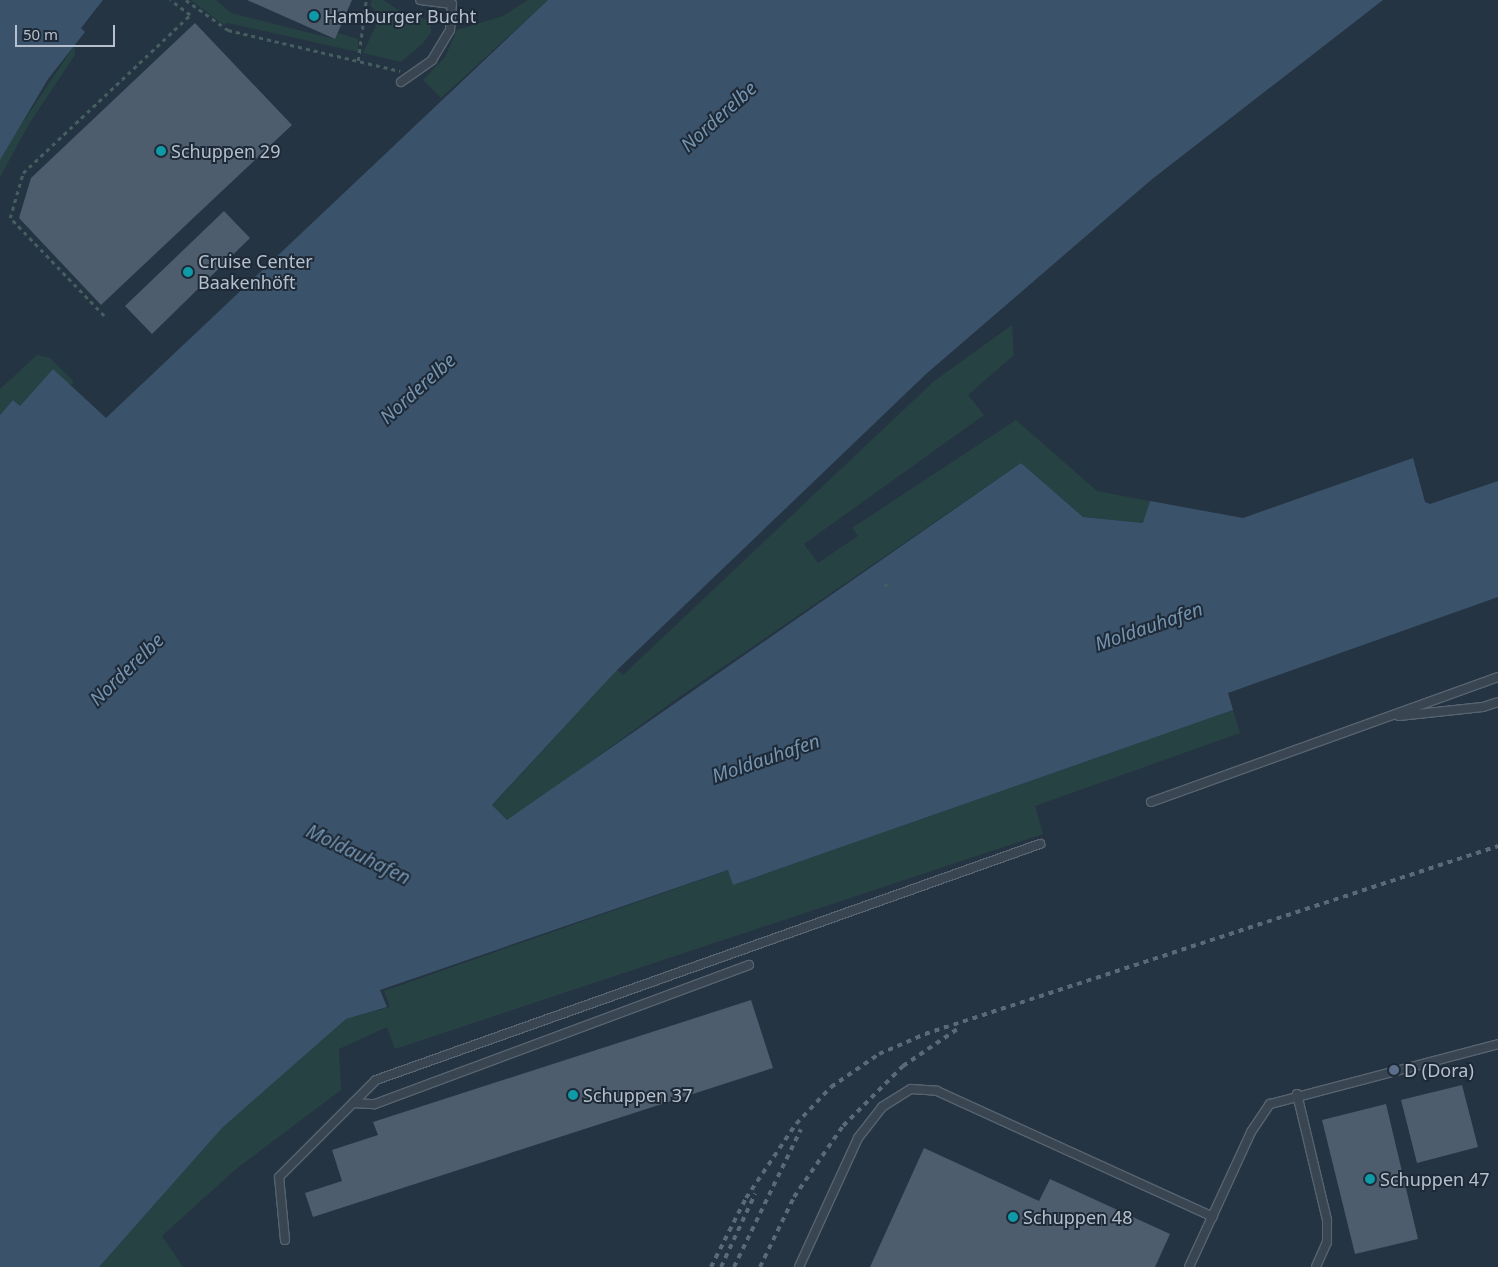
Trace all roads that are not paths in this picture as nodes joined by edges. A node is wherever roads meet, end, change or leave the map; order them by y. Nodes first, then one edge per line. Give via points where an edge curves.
1 (420, 0) edge
2 (400, 82) dead end
3 (1498, 677) edge
4 (1498, 702) edge
5 (1387, 717) junction
6 (1151, 802) dead end
7 (1040, 844) dead end
8 (748, 965) dead end
9 (1498, 1044) edge
10 (1298, 1094) junction
11 (353, 1103) junction
12 (1213, 1217) junction
13 (286, 1240) dead end
14 (800, 1267) edge
15 (1189, 1267) edge
16 (1316, 1267) edge

1 - 2 lane via 452,4 446,41 422,70
3 - 5 lane
4 - 5 lane via 1483,707
5 - 6 lane
7 - 11 lane via 376,1080
8 - 11 lane via 375,1104
9 - 10 lane
10 - 12 lane via 1270,1104 1261,1115
10 - 16 lane via 1327,1220 1327,1242
11 - 13 lane via 279,1177
12 - 14 lane via 938,1091 911,1089 882,1108 858,1138
12 - 15 lane

